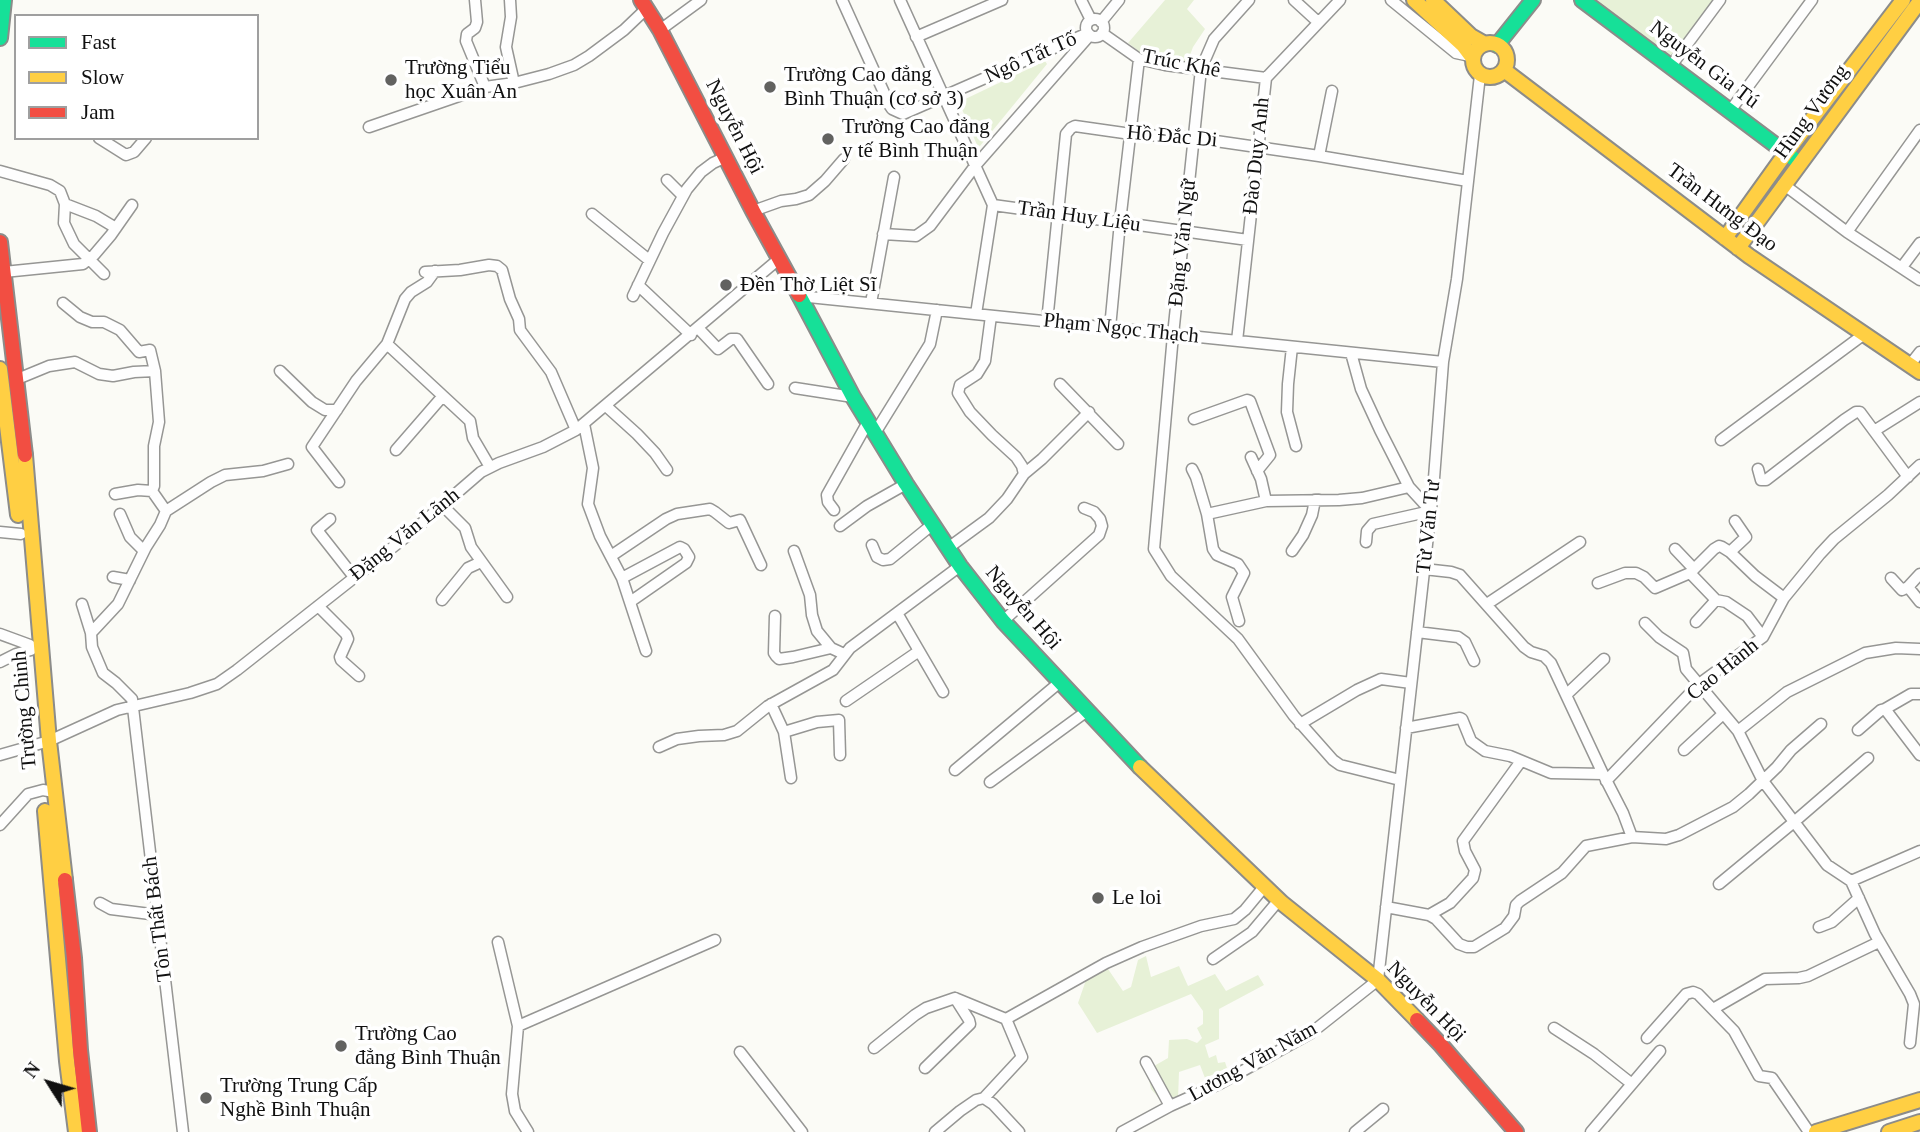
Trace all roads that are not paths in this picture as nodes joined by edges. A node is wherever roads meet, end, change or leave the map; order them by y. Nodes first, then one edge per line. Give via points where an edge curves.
1 (4, 0) edge
2 (475, 0) edge
3 (510, 0) edge
4 (701, 0) edge
5 (842, 0) edge
6 (900, 0) edge
7 (1003, 0) edge
8 (1081, 0) edge
9 (1119, 0) edge
10 (1249, 0) edge
11 (1294, 0) edge
12 (1340, 0) edge
13 (1391, 0) edge
14 (1414, 0) edge
15 (1433, 0) edge
16 (1533, 0) edge
17 (1583, 0) edge
18 (1720, 0) edge
19 (1812, 0) edge
20 (1903, 0) edge
21 (1920, 3) edge
22 (644, 4) edge
23 (1096, 21) junction
24 (1318, 22) junction
25 (660, 30) junction
26 (1102, 33) junction
27 (1089, 34) junction
28 (916, 37) junction
29 (0, 38) edge
30 (1061, 44) junction
31 (1491, 44) junction
32 (1472, 57) junction
33 (1070, 58) junction
34 (1139, 59) junction
35 (1671, 66) junction
36 (1201, 69) junction
37 (1504, 70) junction
38 (1480, 75) junction
39 (1266, 78) junction
40 (514, 83) junction
41 (485, 87) junction
42 (1332, 91) dead end
43 (943, 97) junction
44 (1730, 111) junction
45 (369, 127) dead end
46 (1920, 130) edge
47 (1131, 134) junction
48 (1195, 138) junction
49 (102, 140) edge
50 (144, 140) edge
51 (1259, 147) junction
52 (1786, 153) junction
53 (1319, 156) junction
54 (726, 157) junction
55 (844, 159) dead end
56 (1801, 163) junction
57 (975, 166) junction
58 (0, 171) edge
59 (1770, 176) junction
60 (894, 177) dead end
61 (667, 180) dead end
62 (1468, 181) junction
63 (1785, 185) junction
64 (683, 196) junction
65 (65, 204) junction
66 (131, 205) dead end
67 (993, 205) junction
68 (752, 211) junction
69 (592, 214) dead end
70 (1057, 214) junction
71 (1120, 222) junction
72 (116, 228) junction
73 (1183, 231) junction
74 (1847, 232) junction
75 (883, 234) junction
76 (1725, 238) junction
77 (1248, 240) junction
78 (0, 242) edge
79 (1920, 243) edge
80 (1738, 248) junction
81 (780, 258) junction
82 (89, 260) junction
83 (649, 260) junction
84 (1902, 267) junction
85 (4, 272) junction
86 (104, 274) dead end
87 (1920, 280) edge
88 (638, 285) junction
89 (633, 296) dead end
90 (799, 296) junction
91 (63, 303) dead end
92 (871, 303) junction
93 (936, 310) junction
94 (976, 314) junction
95 (991, 316) junction
96 (1047, 322) junction
97 (1111, 328) junction
98 (695, 332) junction
99 (1173, 335) junction
100 (1863, 335) junction
101 (1237, 341) junction
102 (387, 344) junction
103 (1292, 347) junction
104 (1920, 352) edge
105 (1351, 353) junction
106 (1443, 362) junction
107 (1915, 369) edge
108 (155, 371) junction
109 (280, 371) dead end
110 (9, 372) edge
111 (768, 384) dead end
112 (1060, 384) dead end
113 (796, 388) dead end
114 (442, 397) junction
115 (853, 397) junction
116 (1920, 402) edge
117 (606, 406) junction
118 (337, 410) junction
119 (1089, 412) junction
120 (1194, 419) dead end
121 (580, 427) junction
122 (871, 428) junction
123 (1874, 431) junction
124 (1721, 440) dead end
125 (1118, 444) dead end
126 (1296, 446) dead end
127 (396, 450) dead end
128 (1251, 457) dead end
129 (288, 464) dead end
130 (1920, 465) edge
131 (489, 467) junction
132 (1192, 469) dead end
133 (667, 470) dead end
134 (1758, 470) dead end
135 (1257, 471) junction
136 (1024, 474) junction
137 (1908, 477) junction
138 (339, 482) dead end
139 (905, 484) junction
140 (1409, 486) junction
141 (152, 491) junction
142 (115, 494) dead end
143 (1315, 500) junction
144 (1266, 501) junction
145 (443, 506) junction
146 (1084, 508) dead end
147 (834, 510) dead end
148 (166, 511) junction
149 (1431, 511) junction
150 (120, 514) dead end
151 (1207, 514) junction
152 (330, 519) dead end
153 (1735, 522) dead end
154 (933, 524) junction
155 (840, 526) dead end
156 (0, 532) edge
157 (21, 534) junction
158 (1366, 541) dead end
159 (1580, 542) dead end
160 (872, 545) dead end
161 (948, 548) junction
162 (1675, 549) dead end
163 (145, 551) junction
164 (794, 551) dead end
165 (1292, 551) dead end
166 (1730, 552) junction
167 (611, 556) junction
168 (481, 562) junction
169 (761, 565) dead end
170 (960, 566) junction
171 (1424, 569) junction
172 (1692, 571) junction
173 (1920, 574) edge
174 (113, 577) dead end
175 (354, 577) junction
176 (622, 578) junction
177 (1891, 578) dead end
178 (130, 580) junction
179 (1598, 583) dead end
180 (1908, 587) junction
181 (507, 597) dead end
182 (1784, 598) junction
183 (442, 600) dead end
184 (1716, 600) junction
185 (631, 602) junction
186 (1920, 602) edge
187 (82, 604) dead end
188 (1487, 604) junction
189 (317, 606) junction
190 (897, 613) junction
191 (775, 616) dead end
192 (1003, 621) junction
193 (1240, 621) dead end
194 (1696, 622) dead end
195 (1645, 623) dead end
196 (1417, 632) junction
197 (91, 633) junction
198 (0, 634) edge
199 (1763, 637) junction
200 (31, 647) junction
201 (831, 648) junction
202 (1920, 649) edge
203 (646, 651) dead end
204 (919, 651) junction
205 (844, 654) junction
206 (1604, 659) dead end
207 (1474, 661) dead end
208 (0, 662) edge
209 (359, 677) dead end
210 (1060, 682) junction
211 (1411, 683) junction
212 (1699, 684) junction
213 (943, 692) dead end
214 (1920, 694) edge
215 (1566, 695) junction
216 (846, 701) dead end
217 (771, 704) junction
218 (133, 706) junction
219 (1885, 709) junction
220 (1087, 711) junction
221 (1723, 713) junction
222 (1300, 724) junction
223 (1821, 724) dead end
224 (1406, 727) junction
225 (1857, 730) dead end
226 (1738, 731) junction
227 (784, 732) junction
228 (44, 742) junction
229 (659, 747) dead end
230 (1684, 750) dead end
231 (0, 755) edge
232 (840, 755) dead end
233 (1920, 755) edge
234 (1868, 758) dead end
235 (1521, 761) junction
236 (955, 770) dead end
237 (790, 778) dead end
238 (1605, 778) junction
239 (1400, 780) junction
240 (1763, 781) junction
241 (990, 782) dead end
242 (48, 791) junction
243 (1794, 822) junction
244 (0, 825) edge
245 (1632, 837) junction
246 (1920, 852) edge
247 (1851, 881) junction
248 (1719, 884) dead end
249 (1264, 887) junction
250 (1859, 898) junction
251 (1279, 900) junction
252 (100, 903) dead end
253 (1386, 907) junction
254 (158, 915) junction
255 (1429, 915) junction
256 (1819, 927) dead end
257 (715, 940) dead end
258 (498, 942) dead end
259 (1879, 942) junction
260 (1213, 959) dead end
261 (1378, 980) junction
262 (955, 998) junction
263 (1713, 1009) junction
264 (1006, 1019) junction
265 (518, 1026) junction
266 (1555, 1028) dead end
267 (1647, 1038) dead end
268 (1910, 1043) dead end
269 (874, 1048) dead end
270 (1660, 1051) dead end
271 (740, 1052) dead end
272 (1146, 1062) dead end
273 (925, 1068) dead end
274 (1632, 1084) junction
275 (984, 1098) junction
276 (1920, 1100) edge
277 (1170, 1106) junction
278 (1383, 1109) dead end
279 (1920, 1122) edge
280 (527, 1131) edge
281 (76, 1132) edge
282 (89, 1132) edge
283 (183, 1132) edge
284 (802, 1132) edge
285 (935, 1132) edge
286 (1019, 1132) edge
287 (1122, 1132) edge
288 (1355, 1132) edge
289 (1516, 1132) edge
290 (1591, 1132) edge
291 (1809, 1132) edge
292 (1816, 1132) edge
293 (1889, 1132) edge

1 - 29 main road
2 - 41 street via 477,22 466,41
3 - 40 street via 506,47
4 - 25 street
5 - 43 street, Ngô Tất Tố via 892,109 902,114
6 - 28 street
7 - 28 street
8 - 23 street
9 - 23 street
10 - 36 street, Đặng Văn Ngữ via 1214,39
11 - 24 street
12 - 24 street, Đào Duy Anh
13 - 32 street via 1456,53
14 - 32 main road
15 - 31 main road via 1471,36
16 - 31 main road
17 - 35 main road, Nguyễn Gia Tú
18 - 35 street
19 - 44 street
20 - 52 main road, Hùng Vương
21 - 56 main road, Hùng Vương
22 - 25 main road, Nguyễn Hội
22 - 40 street via 624,30 589,56
23 - 26 street via 1104,28
23 - 27 street via 1087,24
24 - 39 street, Đào Duy Anh
25 - 54 main road, Nguyễn Hội
26 - 27 street via 1096,37
26 - 34 street, Trúc Khê
27 - 30 street, Ngô Tất Tố
27 - 33 street
28 - 43 street
30 - 33 street
30 - 43 street, Ngô Tất Tố
31 - 32 main road via 1479,47
31 - 37 main road via 1502,48 1507,58
32 - 38 main road
33 - 57 street
34 - 36 street, Trúc Khê
34 - 47 street
35 - 44 main road, Nguyễn Gia Tú
36 - 39 street, Trúc Khê
36 - 48 street, Đặng Văn Ngữ
37 - 38 main road via 1495,77
37 - 76 main road, Trần Hưng Đạo
38 - 62 street, Từ Văn Tư
39 - 51 street, Đào Duy Anh
40 - 41 street
41 - 45 street
42 - 53 street
43 - 57 street
44 - 52 main road, Nguyễn Gia Tú
46 - 74 street
47 - 48 street, Hồ Đắc Di
47 - 70 street, Hồ Đắc Di via 1070,128
47 - 71 street
48 - 51 street, Hồ Đắc Di
48 - 73 street, Đặng Văn Ngữ
49 - 50 street via 126,155
51 - 53 street, Hồ Đắc Di
51 - 77 street, Đào Duy Anh
52 - 56 main road, Nguyễn Gia Tú
52 - 59 main road, Hùng Vương
53 - 62 street, Hồ Đắc Di
54 - 64 street via 701,172
54 - 68 main road, Nguyễn Hội
55 - 68 street via 808,195
56 - 63 main road, Hùng Vương
57 - 67 street
57 - 75 street via 923,232 910,237
58 - 65 street via 55,188
59 - 63 street
59 - 76 main road, Hùng Vương
60 - 75 street
61 - 64 street
62 - 106 street, Từ Văn Tư
63 - 74 street
63 - 80 main road, Hùng Vương
64 - 83 street
65 - 72 street
65 - 82 street via 64,223
66 - 72 street
67 - 70 street, Trần Huy Liệu
67 - 94 street
68 - 81 main road, Nguyễn Hội
69 - 83 street
70 - 71 street, Trần Huy Liệu
70 - 96 street, Hồ Đắc Di
71 - 73 street, Trần Huy Liệu
71 - 97 street
72 - 82 street
73 - 77 street, Trần Huy Liệu
73 - 99 street, Đặng Văn Ngữ
74 - 84 street
75 - 92 street
76 - 80 main road, Trần Hưng Đạo
77 - 101 street, Đào Duy Anh
78 - 85 main road, Trường Chinh
79 - 84 street
80 - 100 main road, Trần Hưng Đạo
81 - 90 main road, Nguyễn Hội
81 - 98 street, Đặng Văn Lãnh
82 - 85 street via 79,266
82 - 86 street
83 - 88 street
84 - 87 street
85 - 110 main road, Trường Chinh
88 - 89 street
88 - 98 street
90 - 92 street, Phạm Ngọc Thạch
90 - 115 main road, Nguyễn Hội
91 - 108 street via 80,317 120,330 139,352 150,349
92 - 93 street, Phạm Ngọc Thạch
93 - 94 street, Phạm Ngọc Thạch
93 - 122 street via 930,344
94 - 95 street, Phạm Ngọc Thạch
95 - 96 street, Phạm Ngọc Thạch
95 - 136 street via 983,366 960,385 958,393 970,412 1016,457
96 - 97 street, Phạm Ngọc Thạch
97 - 99 street, Phạm Ngọc Thạch
98 - 111 street via 718,349 737,339
98 - 117 street, Đặng Văn Lãnh
99 - 101 street, Phạm Ngọc Thạch
99 - 222 street, Đặng Văn Ngữ via 1154,549 1171,576 1238,639
100 - 107 main road, Trần Hưng Đạo
100 - 124 street
101 - 103 street, Phạm Ngọc Thạch
102 - 114 street
102 - 118 street
102 - 121 street via 405,299 427,282 430,271 497,266 520,330 551,372
103 - 105 street, Phạm Ngọc Thạch
103 - 126 street via 1287,412
104 - 107 street
105 - 106 street, Phạm Ngọc Thạch
105 - 140 street via 1361,389
106 - 149 street, Từ Văn Tư
108 - 110 street via 113,376 75,362
108 - 141 street via 159,422 153,446
109 - 118 street via 312,402 325,410
110 - 157 main road, Trường Chinh
110 - 228 main road, Trường Chinh via 27,477
112 - 119 street
113 - 115 street
114 - 127 street
114 - 131 street via 470,421 473,438
115 - 122 main road, Nguyễn Hội
116 - 123 street
117 - 121 street, Đặng Văn Lãnh
117 - 133 street via 638,434
118 - 138 street via 312,447
119 - 125 street
119 - 136 street
120 - 135 street via 1250,401 1270,455
121 - 131 street, Đặng Văn Lãnh
121 - 167 street via 593,468 588,504
122 - 139 main road, Nguyễn Hội
122 - 147 street via 827,495
123 - 134 street via 1856,412 1766,480 1761,480
123 - 137 street
128 - 135 street
129 - 148 street via 225,475
130 - 137 street, Cao Hành
131 - 145 street, Đặng Văn Lãnh
132 - 151 street
135 - 144 street
136 - 161 street via 989,518
137 - 182 street, Cao Hành via 1826,547
139 - 154 main road, Nguyễn Hội
139 - 155 street
140 - 143 street via 1362,498
140 - 149 street
141 - 142 street
141 - 148 street
143 - 144 street
143 - 165 street
144 - 151 street
145 - 168 street via 465,528
145 - 175 street, Đặng Văn Lãnh
146 - 192 street via 1100,519 1099,535
148 - 163 street
149 - 158 street via 1377,523 1367,531
149 - 171 street, Từ Văn Tư
150 - 163 street via 130,537
151 - 193 street via 1213,549 1244,573 1232,597
152 - 175 street via 317,530
153 - 166 street via 1746,537
154 - 160 street via 890,559 877,557
154 - 161 main road, Nguyễn Hội
156 - 157 street
157 - 200 main road, Trường Chinh
159 - 188 street
161 - 170 main road, Nguyễn Hội
162 - 172 street
163 - 178 street
164 - 201 street via 817,631
166 - 172 street via 1718,546
166 - 182 street
167 - 169 street via 666,519 710,509 729,523 740,520
167 - 176 street
168 - 181 street
168 - 183 street via 468,568
170 - 190 street
170 - 192 main road, Nguyễn Hội
171 - 188 street via 1460,575
171 - 196 street, Từ Văn Tư
172 - 179 street via 1655,588 1636,573
172 - 184 street
173 - 180 street
174 - 178 street
175 - 189 street, Đặng Văn Lãnh
176 - 185 street
176 - 185 street via 674,548 680,547 689,557
177 - 180 street via 1902,590
178 - 197 street via 112,612
180 - 186 street
182 - 199 street, Cao Hành
184 - 194 street
184 - 199 street via 1735,607
185 - 203 street
187 - 197 street
188 - 215 street via 1524,647 1551,663
189 - 209 street via 346,634 341,660
189 - 218 street, Đặng Văn Lãnh via 216,684
190 - 204 street
190 - 205 street
191 - 201 street via 774,653 779,659
192 - 210 main road, Nguyễn Hội
195 - 212 street via 1683,653 1684,666
196 - 207 street via 1458,637
196 - 211 street, Từ Văn Tư
197 - 218 street via 103,673 132,699
198 - 200 street
199 - 212 street, Cao Hành
200 - 208 street
200 - 228 main road, Trường Chinh
201 - 205 street
202 - 226 street via 1865,653 1787,692
204 - 213 street
204 - 216 street
205 - 217 street via 834,670
206 - 215 street
210 - 220 main road, Nguyễn Hội
210 - 236 street
211 - 222 street via 1381,679
211 - 224 street, Từ Văn Tư
212 - 221 street
212 - 238 street, Cao Hành
214 - 219 street via 1911,694
215 - 238 street
217 - 227 street
217 - 229 street via 737,731 677,739
218 - 228 street, Đặng Văn Lãnh
218 - 254 street, Tôn Thất Bách
219 - 225 street
219 - 233 street
220 - 241 street
220 - 249 main road, Nguyễn Hội via 1139,768
221 - 226 street
221 - 230 street
222 - 239 street, Đặng Văn Ngữ via 1340,765
223 - 240 street
224 - 235 street via 1460,718 1479,747
224 - 239 street, Từ Văn Tư
226 - 240 street
227 - 232 street via 839,720
227 - 237 street
228 - 231 street, Đặng Văn Lãnh
228 - 242 main road, Trường Chinh
234 - 243 street
235 - 238 street via 1550,773
235 - 255 street via 1463,841 1475,870 1473,878 1450,903
238 - 245 street
239 - 253 street, Từ Văn Tư
240 - 243 street
240 - 245 street via 1732,807 1678,835
242 - 244 street via 22,798
242 - 281 main road, Trường Chinh
242 - 282 main road, Trường Chinh via 74,958
243 - 247 street via 1827,865
243 - 248 street
245 - 255 street via 1586,846 1562,873 1516,905 1505,928 1474,947 1459,944
246 - 247 street
247 - 250 street
249 - 251 main road, Nguyễn Hội
249 - 264 street via 1234,919 1201,926 1106,962
250 - 256 street via 1832,922
250 - 259 street
251 - 260 street via 1252,932
251 - 261 main road, Nguyễn Hội
252 - 254 street via 111,909
253 - 255 street
253 - 261 street, Từ Văn Tư
254 - 283 street, Tôn Thất Bách
257 - 265 street
258 - 265 street
259 - 263 street via 1808,976 1765,979
259 - 268 street via 1914,1004
261 - 277 street, Lương Văn Năm via 1311,1032
261 - 289 main road, Nguyễn Hội
262 - 264 street
262 - 269 street via 926,1008
262 - 273 street via 970,1024
263 - 267 street via 1698,994 1689,992
263 - 291 street via 1734,1031 1759,1076 1772,1077
264 - 275 street via 1022,1057
265 - 280 street via 512,1094 515,1111
266 - 274 street
270 - 274 street
271 - 284 street
272 - 277 street
274 - 290 street
275 - 285 street
275 - 286 street
276 - 292 main road
277 - 287 street, Lương Văn Năm
278 - 288 street
279 - 293 main road

